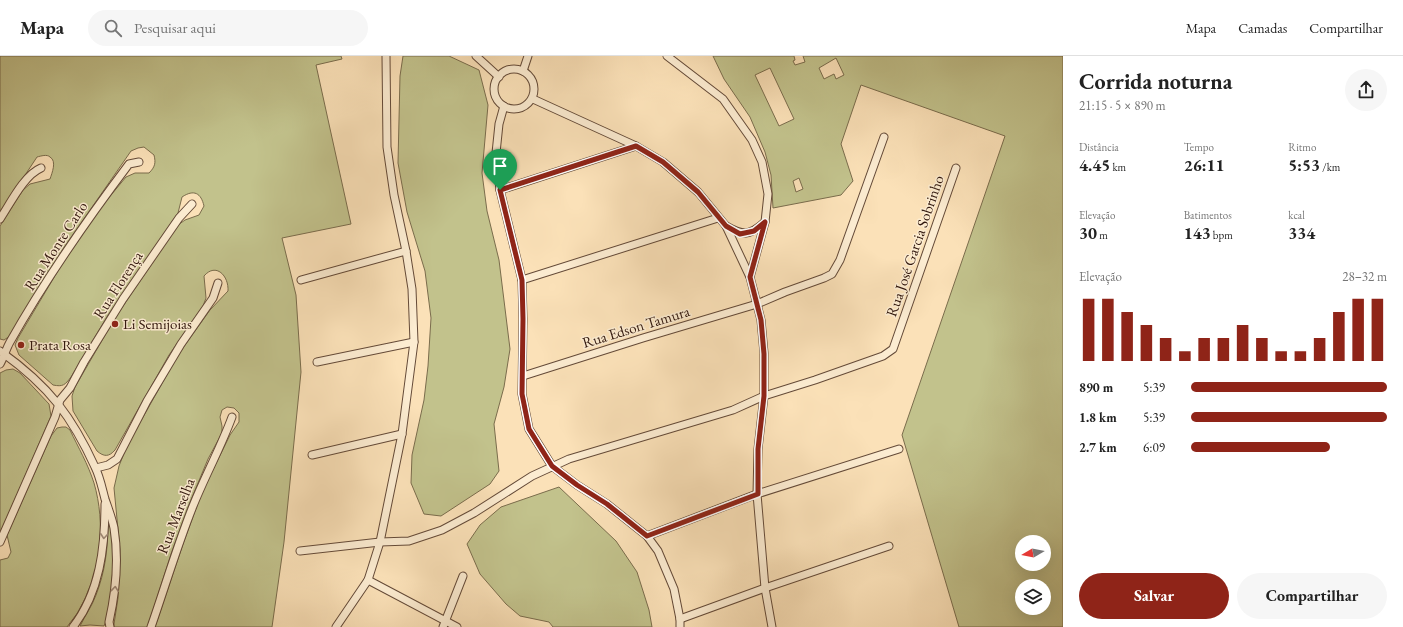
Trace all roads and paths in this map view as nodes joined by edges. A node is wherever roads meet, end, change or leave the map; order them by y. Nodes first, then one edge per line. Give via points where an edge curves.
1 (386, 56) edge
2 (476, 56) edge
3 (528, 56) edge
4 (667, 56) edge
5 (523, 71) junction
6 (499, 77) junction
7 (532, 99) junction
8 (504, 106) junction
9 (884, 137) dead end
10 (636, 146) junction
11 (139, 162) dead end
12 (41, 168) dead end
13 (956, 168) dead end
14 (500, 190) junction
15 (192, 204) dead end
16 (718, 218) junction
17 (0, 219) edge
18 (765, 222) junction
19 (726, 226) junction
20 (406, 251) junction
21 (750, 277) junction
22 (301, 280) dead end
23 (522, 280) junction
24 (218, 283) dead end
25 (757, 304) junction
26 (414, 342) junction
27 (2, 353) edge
28 (317, 362) dead end
29 (0, 364) edge
30 (523, 376) junction
31 (764, 396) junction
32 (58, 404) junction
33 (232, 417) dead end
34 (402, 434) junction
35 (899, 449) dead end
36 (312, 455) dead end
37 (552, 466) junction
38 (96, 468) junction
39 (758, 494) junction
40 (105, 498) junction
41 (647, 536) junction
42 (0, 542) edge
43 (380, 542) junction
44 (889, 546) dead end
45 (300, 551) dead end
46 (463, 576) dead end
47 (368, 580) junction
48 (765, 588) junction
49 (680, 623) edge
50 (445, 624) edge
51 (73, 627) edge
52 (110, 627) edge
53 (151, 627) edge
54 (336, 627) edge
55 (457, 627) edge
56 (772, 627) edge

1 - 20 street via 388,147 394,195
2 - 6 street
3 - 5 street
4 - 18 street via 723,99 752,140 762,162 768,194
5 - 6 street via 508,70
5 - 7 street via 534,86
6 - 8 street via 494,89
7 - 8 street via 523,108 510,109
7 - 10 street
8 - 14 street via 496,153
9 - 25 street, Rua Edson Tamura via 840,260 832,274
10 - 14 street
10 - 16 street via 663,162 698,192
11 - 27 street, Rua Monte Carlo via 130,164 94,210
12 - 17 street via 28,178
13 - 31 street, Rua José Garcia Sobrinho via 893,349 884,356
14 - 23 street
15 - 32 street, Rua Florença via 179,218 124,299
16 - 19 street
16 - 23 street
18 - 19 street via 754,231 740,234
18 - 21 street
19 - 21 street
20 - 22 street
20 - 26 street via 412,290
21 - 25 street
23 - 30 street
24 - 38 street via 213,298 150,395 117,459
25 - 30 street, Rua Edson Tamura
25 - 31 street via 764,354
26 - 28 street
26 - 34 street
27 - 29 street, Rua Monte Carlo
27 - 32 street via 20,366
30 - 37 street via 522,394 529,429
31 - 37 street, Rua José Garcia Sobrinho via 734,410
31 - 39 street via 758,449
32 - 38 street
32 - 42 street via 55,417
33 - 53 street, Rua Marselha via 182,534
34 - 36 street
34 - 43 street
35 - 39 street
37 - 41 street via 607,504
37 - 43 street, Rua José Garcia Sobrinho via 442,530 409,541
38 - 40 street
39 - 41 street
39 - 48 street
40 -> 51 street via 105,524 99,573 91,596
52 -> 40 street via 116,585 116,551 114,527
41 - 49 street via 667,570 674,589
43 - 45 street, Rua José Garcia Sobrinho
43 - 47 street
44 - 48 street
46 - 50 street
47 - 50 street
47 - 54 street
48 - 49 street
48 - 56 street
50 - 55 street

